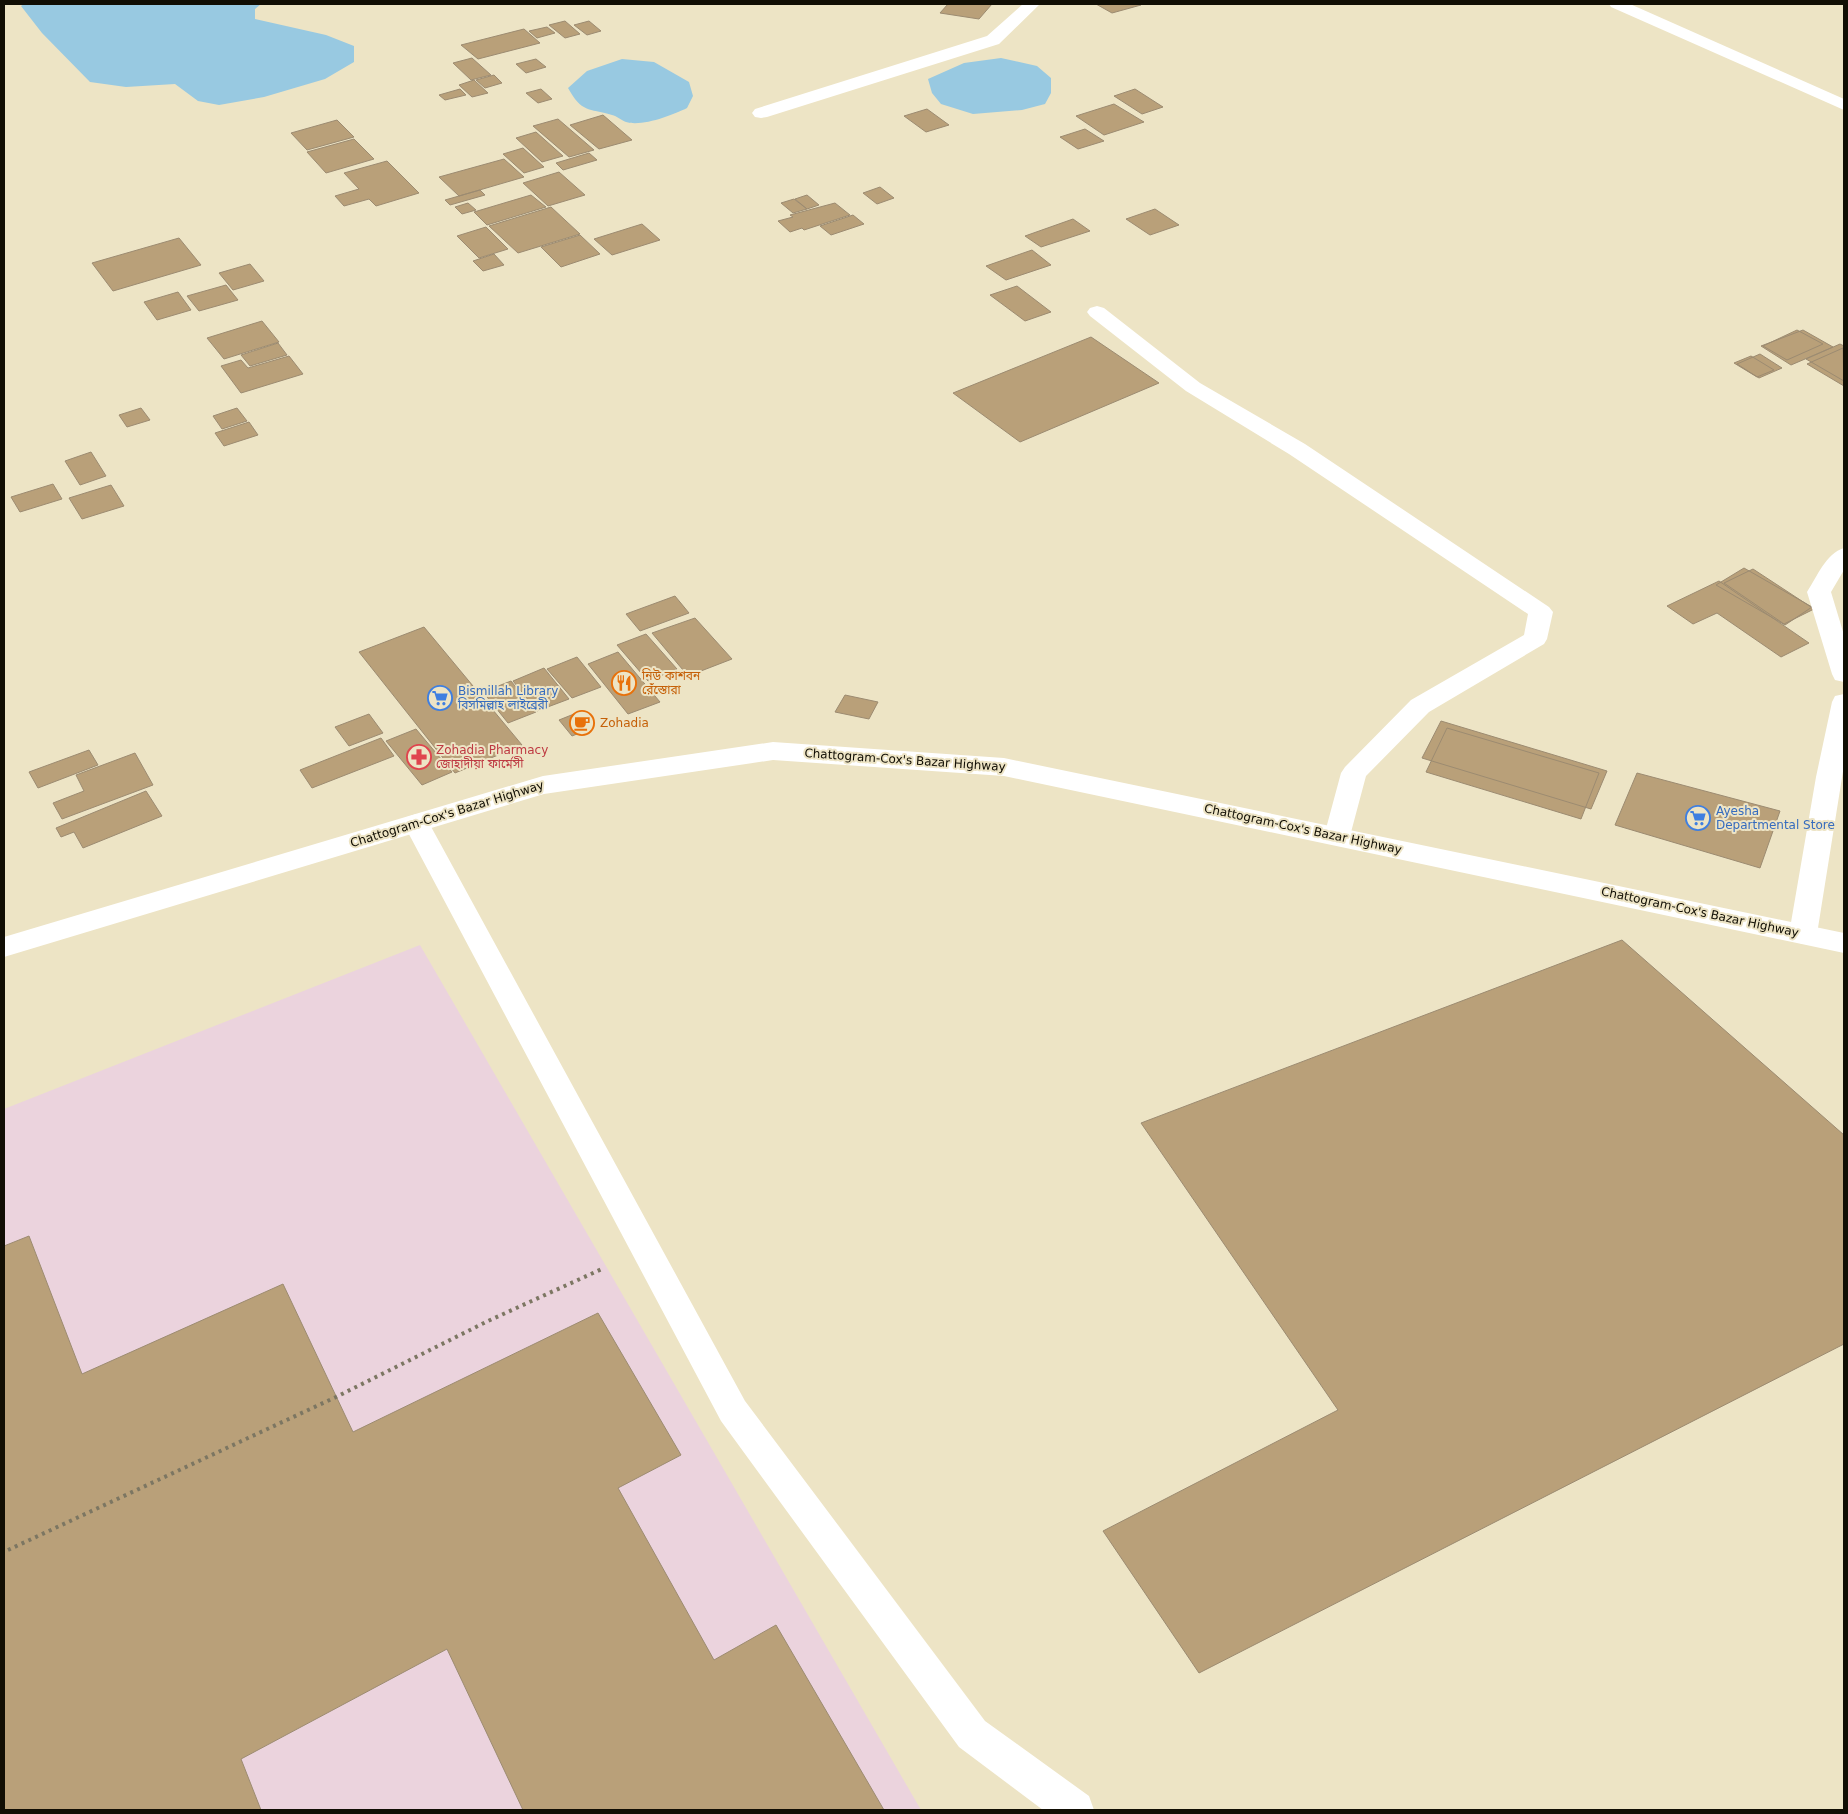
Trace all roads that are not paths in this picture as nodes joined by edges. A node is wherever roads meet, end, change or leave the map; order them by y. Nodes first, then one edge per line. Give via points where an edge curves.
1 (1032, 4) edge
2 (1617, 4) edge
3 (1844, 105) edge
4 (761, 113) dead end
5 (1097, 312) dead end
6 (1844, 556) edge
7 (1844, 674) edge
8 (1844, 702) edge
9 (416, 823) junction
10 (1337, 836) junction
11 (1802, 934) junction
12 (1844, 943) edge
13 (4, 947) edge
14 (1075, 1810) edge

1 - 4 main road via 993,40
2 - 3 main road
5 - 10 main road via 1193,387 1297,449 1541,612 1534,639 1420,706 1354,773
6 - 7 main road via 1819,592
8 - 11 main road
9 - 10 main road, Chattogram-Cox's Bazar Highway via 543,784 773,750 1004,767
9 - 13 main road, Chattogram-Cox's Bazar Highway
9 - 14 main road via 733,1411 972,1734
10 - 11 main road, Chattogram-Cox's Bazar Highway
11 - 12 main road, Chattogram-Cox's Bazar Highway

